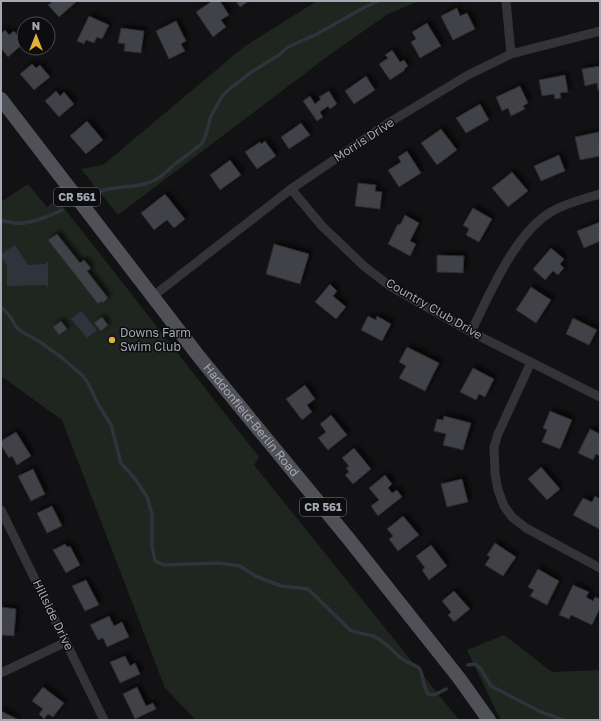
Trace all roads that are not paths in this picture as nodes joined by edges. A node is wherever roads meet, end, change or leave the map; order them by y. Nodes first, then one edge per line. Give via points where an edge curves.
1 (506, 1) edge
2 (600, 31) edge
3 (511, 54) junction
4 (1, 99) edge
5 (291, 189) junction
6 (600, 194) edge
7 (152, 297) junction
8 (471, 332) junction
9 (530, 362) junction
10 (600, 397) edge
11 (1, 510) edge
12 (600, 568) edge
13 (66, 642) junction
14 (1, 673) edge
15 (104, 720) edge
16 (489, 720) edge

1 - 3 street
2 - 3 street, Morris Drive
3 - 5 street, Morris Drive via 468,75 390,122
4 - 7 main road, Haddonfield-Berlin Road / CR 561
5 - 7 street, Morris Drive
5 - 8 street, Country Club Drive via 322,226 365,267 390,286
6 - 8 street via 564,205 550,212 535,226 509,258
7 - 16 main road, Haddonfield-Berlin Road / CR 561 via 348,538 459,678
8 - 9 street, Country Club Drive
9 - 10 street, Country Club Drive
9 - 12 street via 494,447 494,474 498,490 504,506 512,517 526,528
11 - 13 street, Hillside Drive
13 - 14 street
13 - 15 street, Hillside Drive

